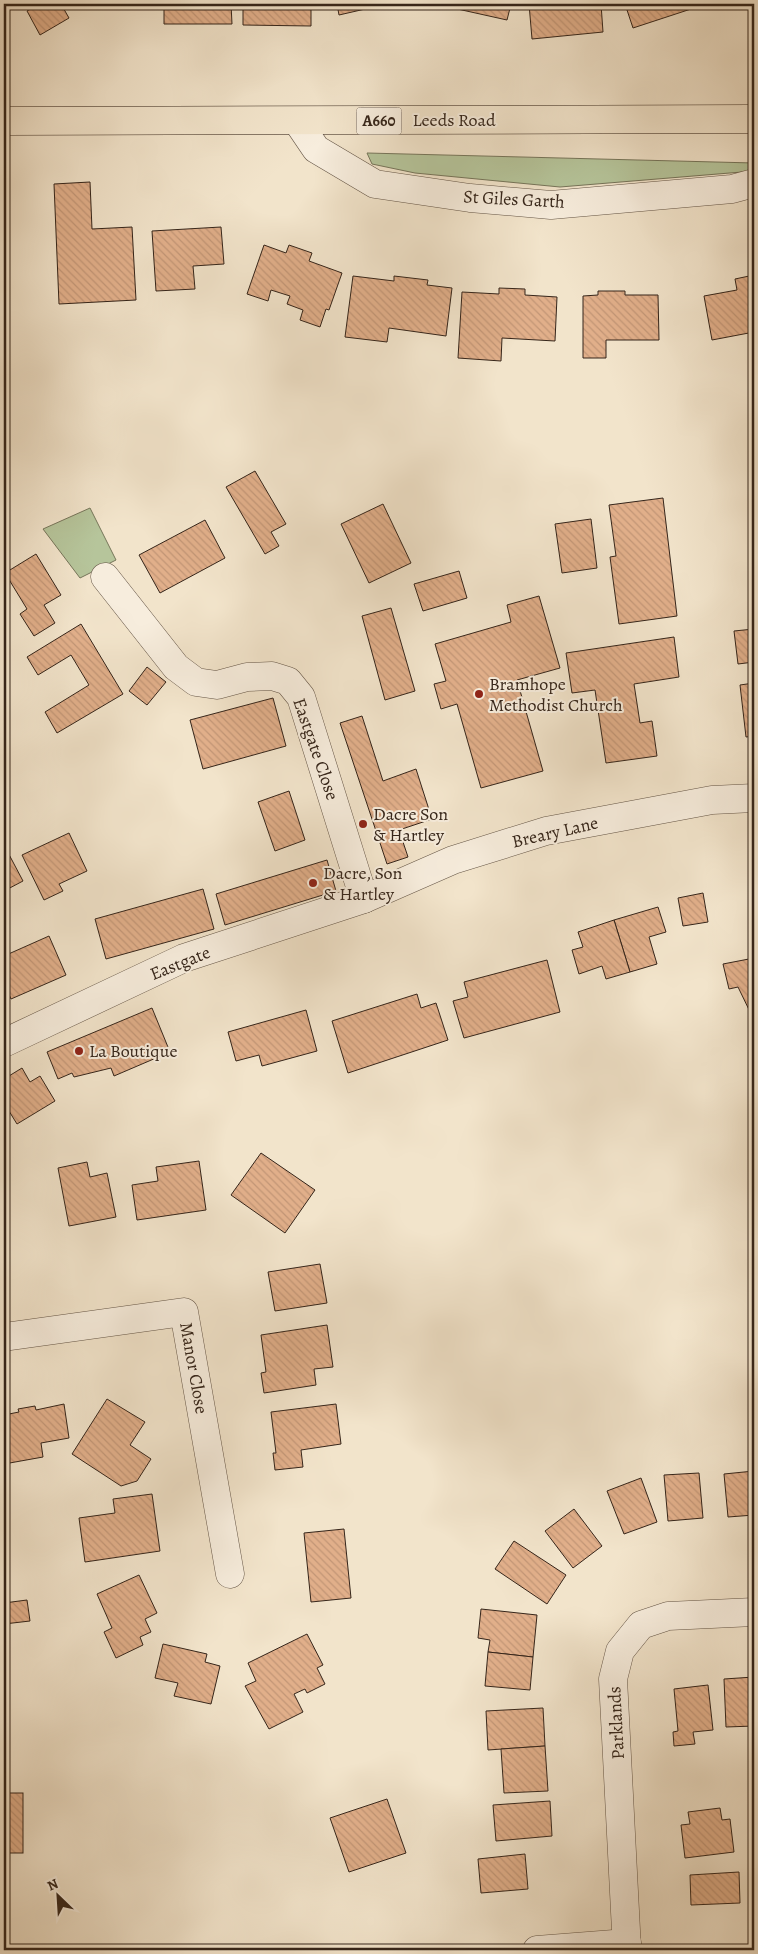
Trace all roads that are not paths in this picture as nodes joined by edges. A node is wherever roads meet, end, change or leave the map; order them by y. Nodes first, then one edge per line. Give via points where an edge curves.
1 (754, 119) edge
2 (4, 121) edge
3 (297, 121) junction
4 (754, 183) edge
5 (105, 577) dead end
6 (754, 798) edge
7 (364, 900) junction
8 (4, 1043) edge
9 (4, 1337) edge
10 (230, 1574) dead end
11 (754, 1612) edge
12 (627, 1947) edge
13 (537, 1950) edge

1 - 3 highway, Leeds Road / A660
2 - 3 highway, Leeds Road / A660
3 - 4 street, St Giles Garth via 316,149 375,184 470,198 552,205 732,189
5 - 7 street, Eastgate Close via 176,667 196,682 217,685 247,677 272,676 288,681 301,697
6 - 7 street, Breary Lane via 712,800 546,831 453,860
7 - 8 street, Eastgate via 184,958
9 - 10 street, Manor Close via 184,1312
11 - 12 street, Parklands via 668,1616 641,1625 620,1650 613,1679
12 - 13 street, Parklands

